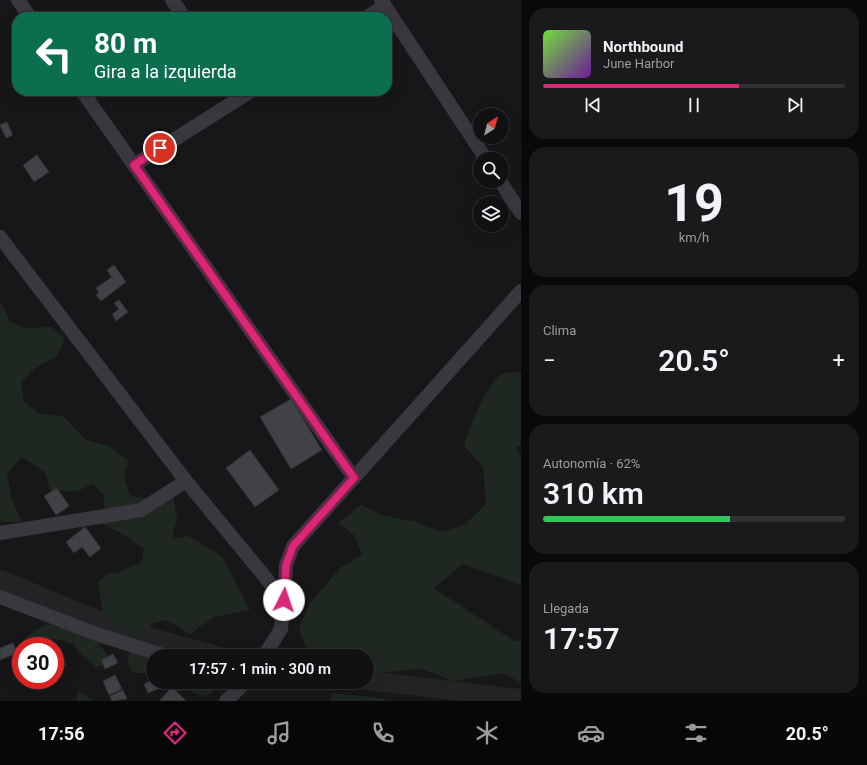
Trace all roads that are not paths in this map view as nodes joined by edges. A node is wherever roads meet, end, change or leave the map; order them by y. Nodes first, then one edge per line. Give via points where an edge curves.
1 (18, 0) edge
2 (172, 0) edge
3 (383, 3) edge
4 (26, 12) edge
5 (180, 12) edge
6 (373, 12) edge
7 (389, 12) edge
8 (392, 17) edge
9 (86, 96) edge
10 (239, 96) edge
11 (481, 152) edge
12 (134, 165) junction
13 (505, 188) edge
14 (521, 213) edge
15 (0, 237) edge
16 (521, 291) edge
17 (354, 478) junction
18 (186, 481) junction
19 (0, 533) edge
20 (0, 597) edge
21 (284, 600) junction
22 (268, 649) edge
23 (146, 650) edge
24 (239, 689) edge
25 (226, 701) edge

1 - 4 street
2 - 5 street
3 - 6 street
3 - 7 street
8 - 11 street
9 - 12 street
10 - 12 street
12 - 17 street
13 - 14 street
15 - 18 street
16 - 17 street
17 - 21 street via 293,546 286,565
18 - 19 street via 141,510
18 - 21 street
20 - 23 street via 99,636
21 - 22 street via 281,629
24 - 25 street

